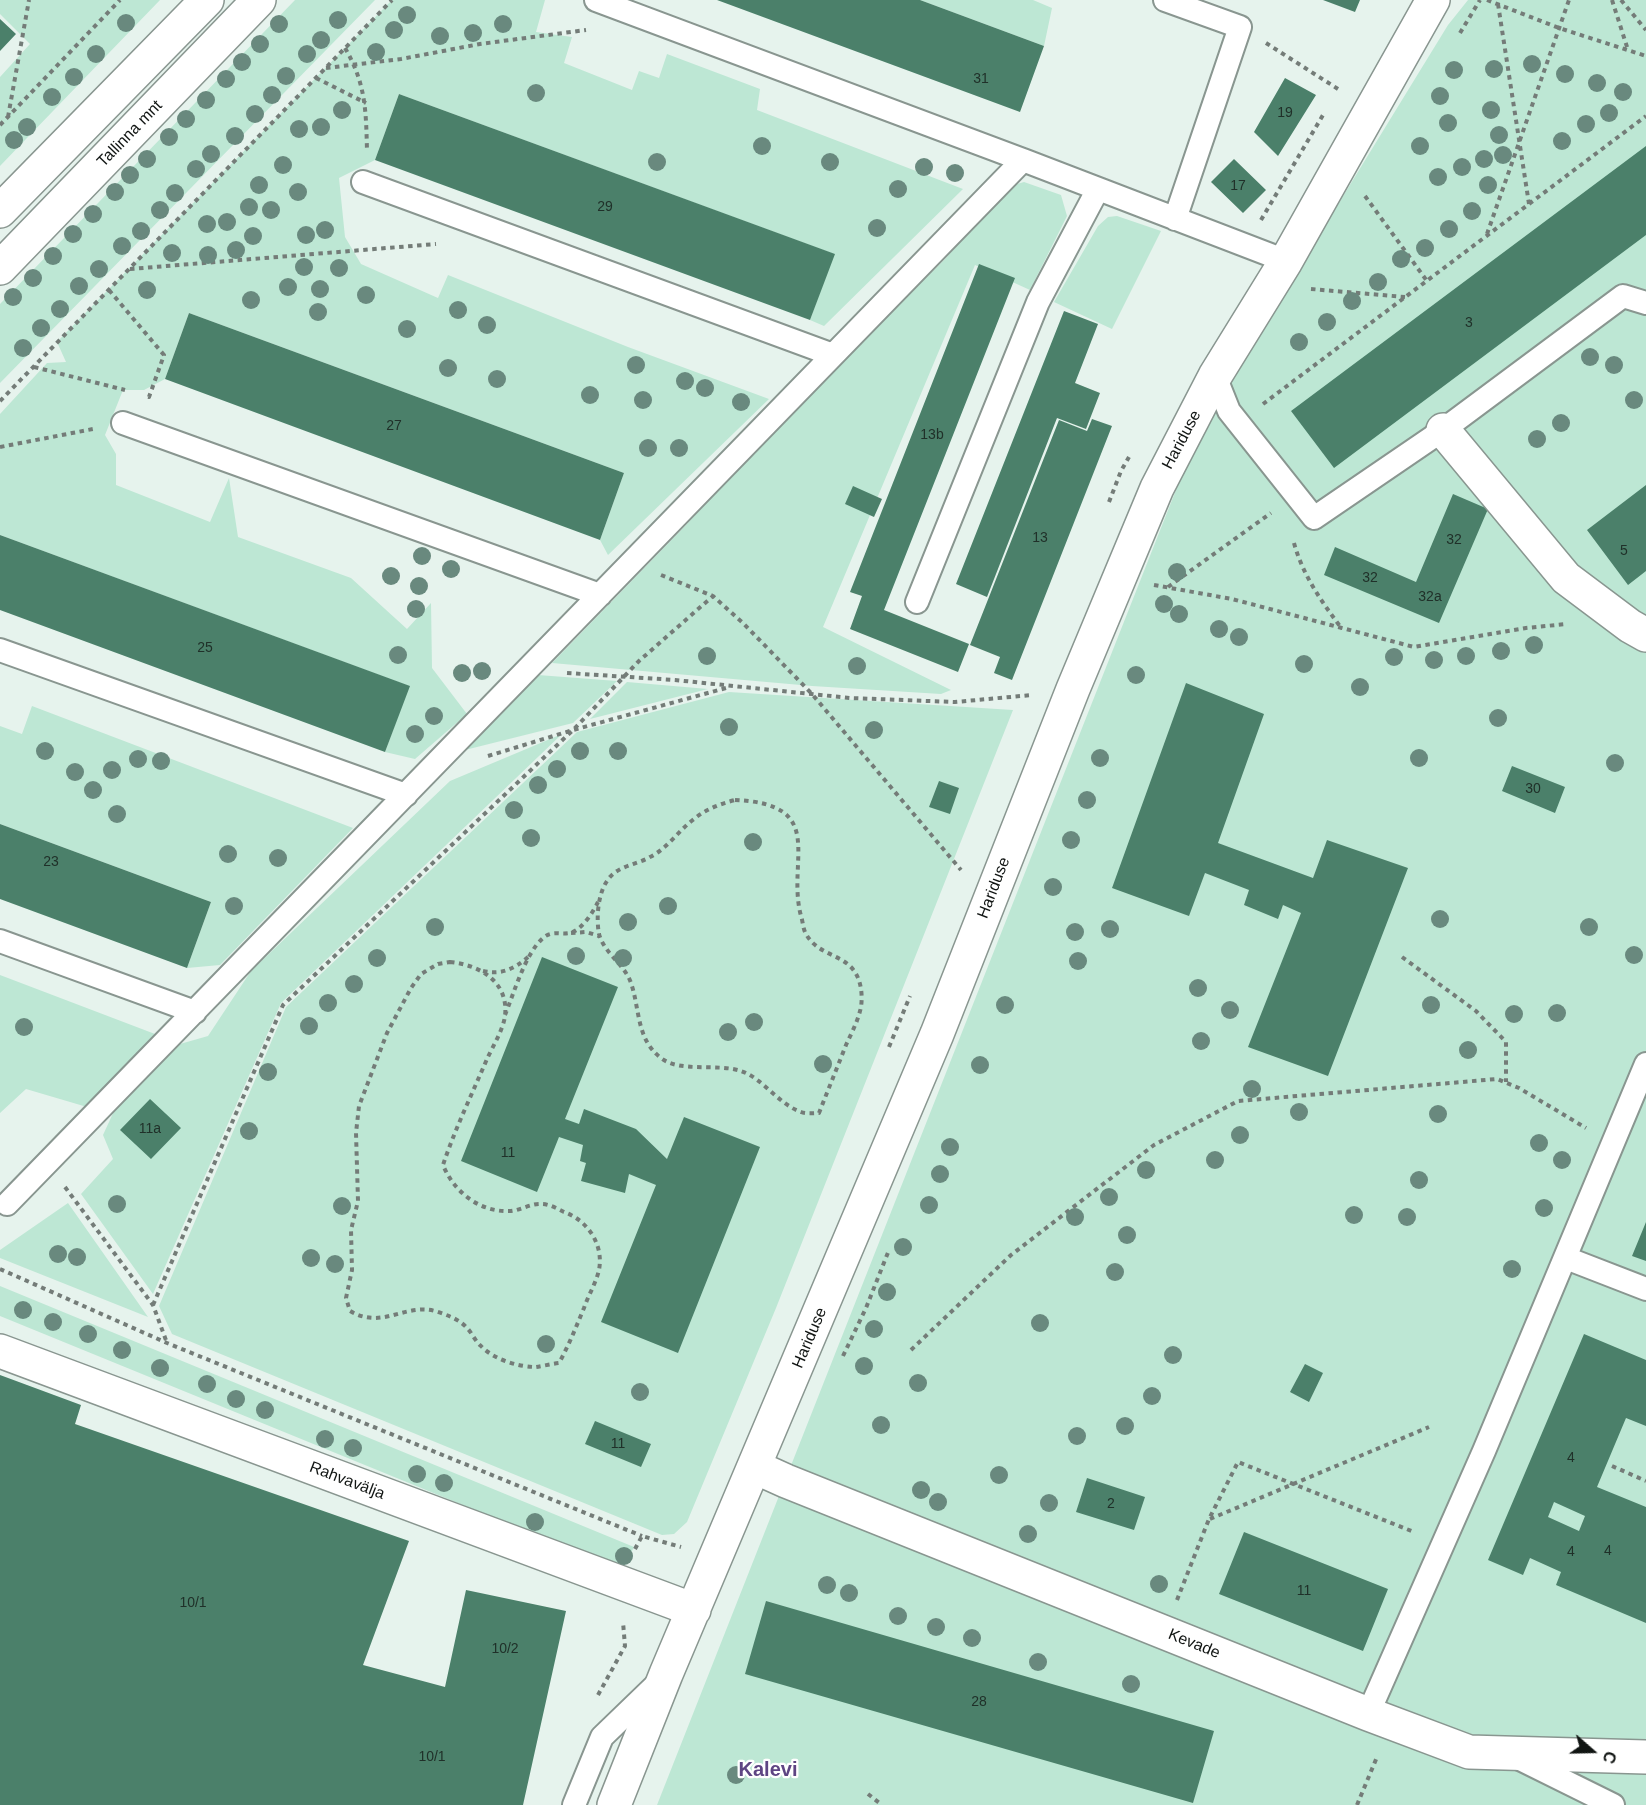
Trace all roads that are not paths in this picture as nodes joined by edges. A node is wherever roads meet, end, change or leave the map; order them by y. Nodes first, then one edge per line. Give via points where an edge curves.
1 (207, 0) edge
2 (259, 0) edge
3 (596, 0) edge
4 (1165, 0) edge
5 (1433, 0) edge
6 (1023, 160) junction
7 (366, 183) road end
8 (1098, 189) junction
9 (0, 211) edge
10 (1175, 219) junction
11 (1286, 261) junction
12 (0, 268) edge
13 (1646, 303) edge
14 (833, 355) junction
15 (1215, 376) junction
16 (123, 423) road end
17 (1443, 430) junction
18 (600, 595) junction
19 (917, 602) dead end
20 (1641, 625) edge
21 (0, 650) edge
22 (406, 795) junction
23 (0, 941) edge
24 (195, 1012) junction
25 (1646, 1064) edge
26 (7, 1204) dead end
27 (1566, 1258) junction
28 (1646, 1289) edge
29 (0, 1351) edge
30 (755, 1467) junction
31 (694, 1610) junction
32 (666, 1674) junction
33 (1380, 1718) junction
34 (1509, 1753) junction
35 (1646, 1757) edge
36 (574, 1805) edge
37 (614, 1805) edge
38 (1613, 1805) edge

1 - 9 main road
2 - 12 main road, Tallinna mnt
3 - 6 lane
4 - 10 lane via 1240,27
5 - 11 main road, Hariduse
6 - 8 lane
6 - 14 lane
7 - 14 lane
8 - 10 lane
8 - 19 lane via 1038,302
10 - 11 lane
11 - 15 main road, Hariduse
13 - 17 lane via 1623,296
14 - 18 lane
15 - 17 lane via 1229,411 1292,498 1314,518
15 - 30 main road, Hariduse via 1156,488 1072,689 937,1034
16 - 18 lane
17 - 20 main road via 1566,578
18 - 22 lane
21 - 22 lane
22 - 24 lane
23 - 24 lane
24 - 26 lane
25 - 27 lane
27 - 28 lane
27 - 33 lane via 1442,1543
29 - 31 main road, Rahvavälja
30 - 31 main road, Hariduse
30 - 33 main road, Kevade
31 - 32 main road, Hariduse
32 - 36 lane via 602,1737
32 - 37 main road, Hariduse
33 - 34 main road, Kevade via 1469,1752
34 - 35 main road, Kevade
34 - 38 lane

